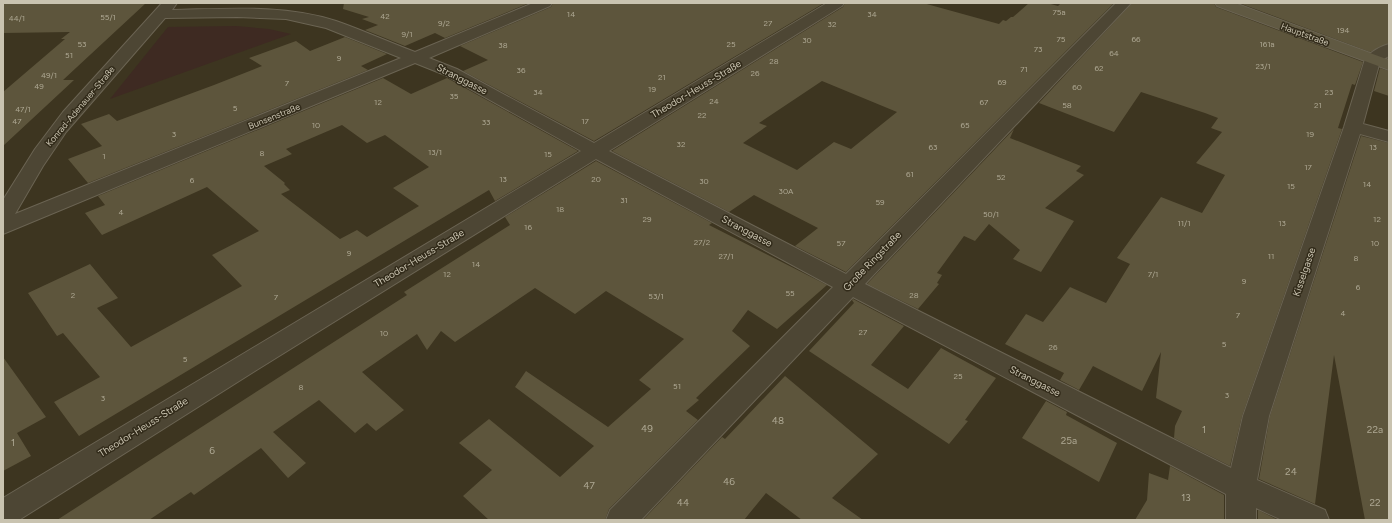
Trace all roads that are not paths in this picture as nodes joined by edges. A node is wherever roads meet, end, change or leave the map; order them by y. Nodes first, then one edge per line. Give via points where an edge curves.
1 (545, 3) edge
2 (837, 3) edge
3 (1124, 3) edge
4 (1222, 3) edge
5 (166, 8) edge
6 (417, 57) junction
7 (1384, 58) edge
8 (1353, 127) junction
9 (1389, 137) edge
10 (595, 151) junction
11 (3, 218) edge
12 (3, 227) edge
13 (849, 285) junction
14 (1240, 487) junction
15 (3, 514) edge
16 (621, 520) edge
17 (1241, 520) edge
18 (1314, 520) edge

1 - 6 street, Bunsenstraße
2 - 10 street, Theodor-Heuss-Straße
3 - 13 street, Große Ringstraße
4 - 7 street, Hauptstraße
5 - 6 street, Stranggasse via 286,15 330,24
5 - 11 street, Konrad-Adenauer-Straße via 55,134 29,170
6 - 10 street, Stranggasse via 451,72
6 - 12 street, Bunsenstraße
7 - 8 street, Kisselgasse
8 - 9 street
8 - 14 street, Kisselgasse via 1256,416
10 - 13 street, Stranggasse
10 - 15 street, Theodor-Heuss-Straße
13 - 14 street, Stranggasse
13 - 16 street, Große Ringstraße
14 - 17 street, Kisselgasse
14 - 18 street, Stranggasse

